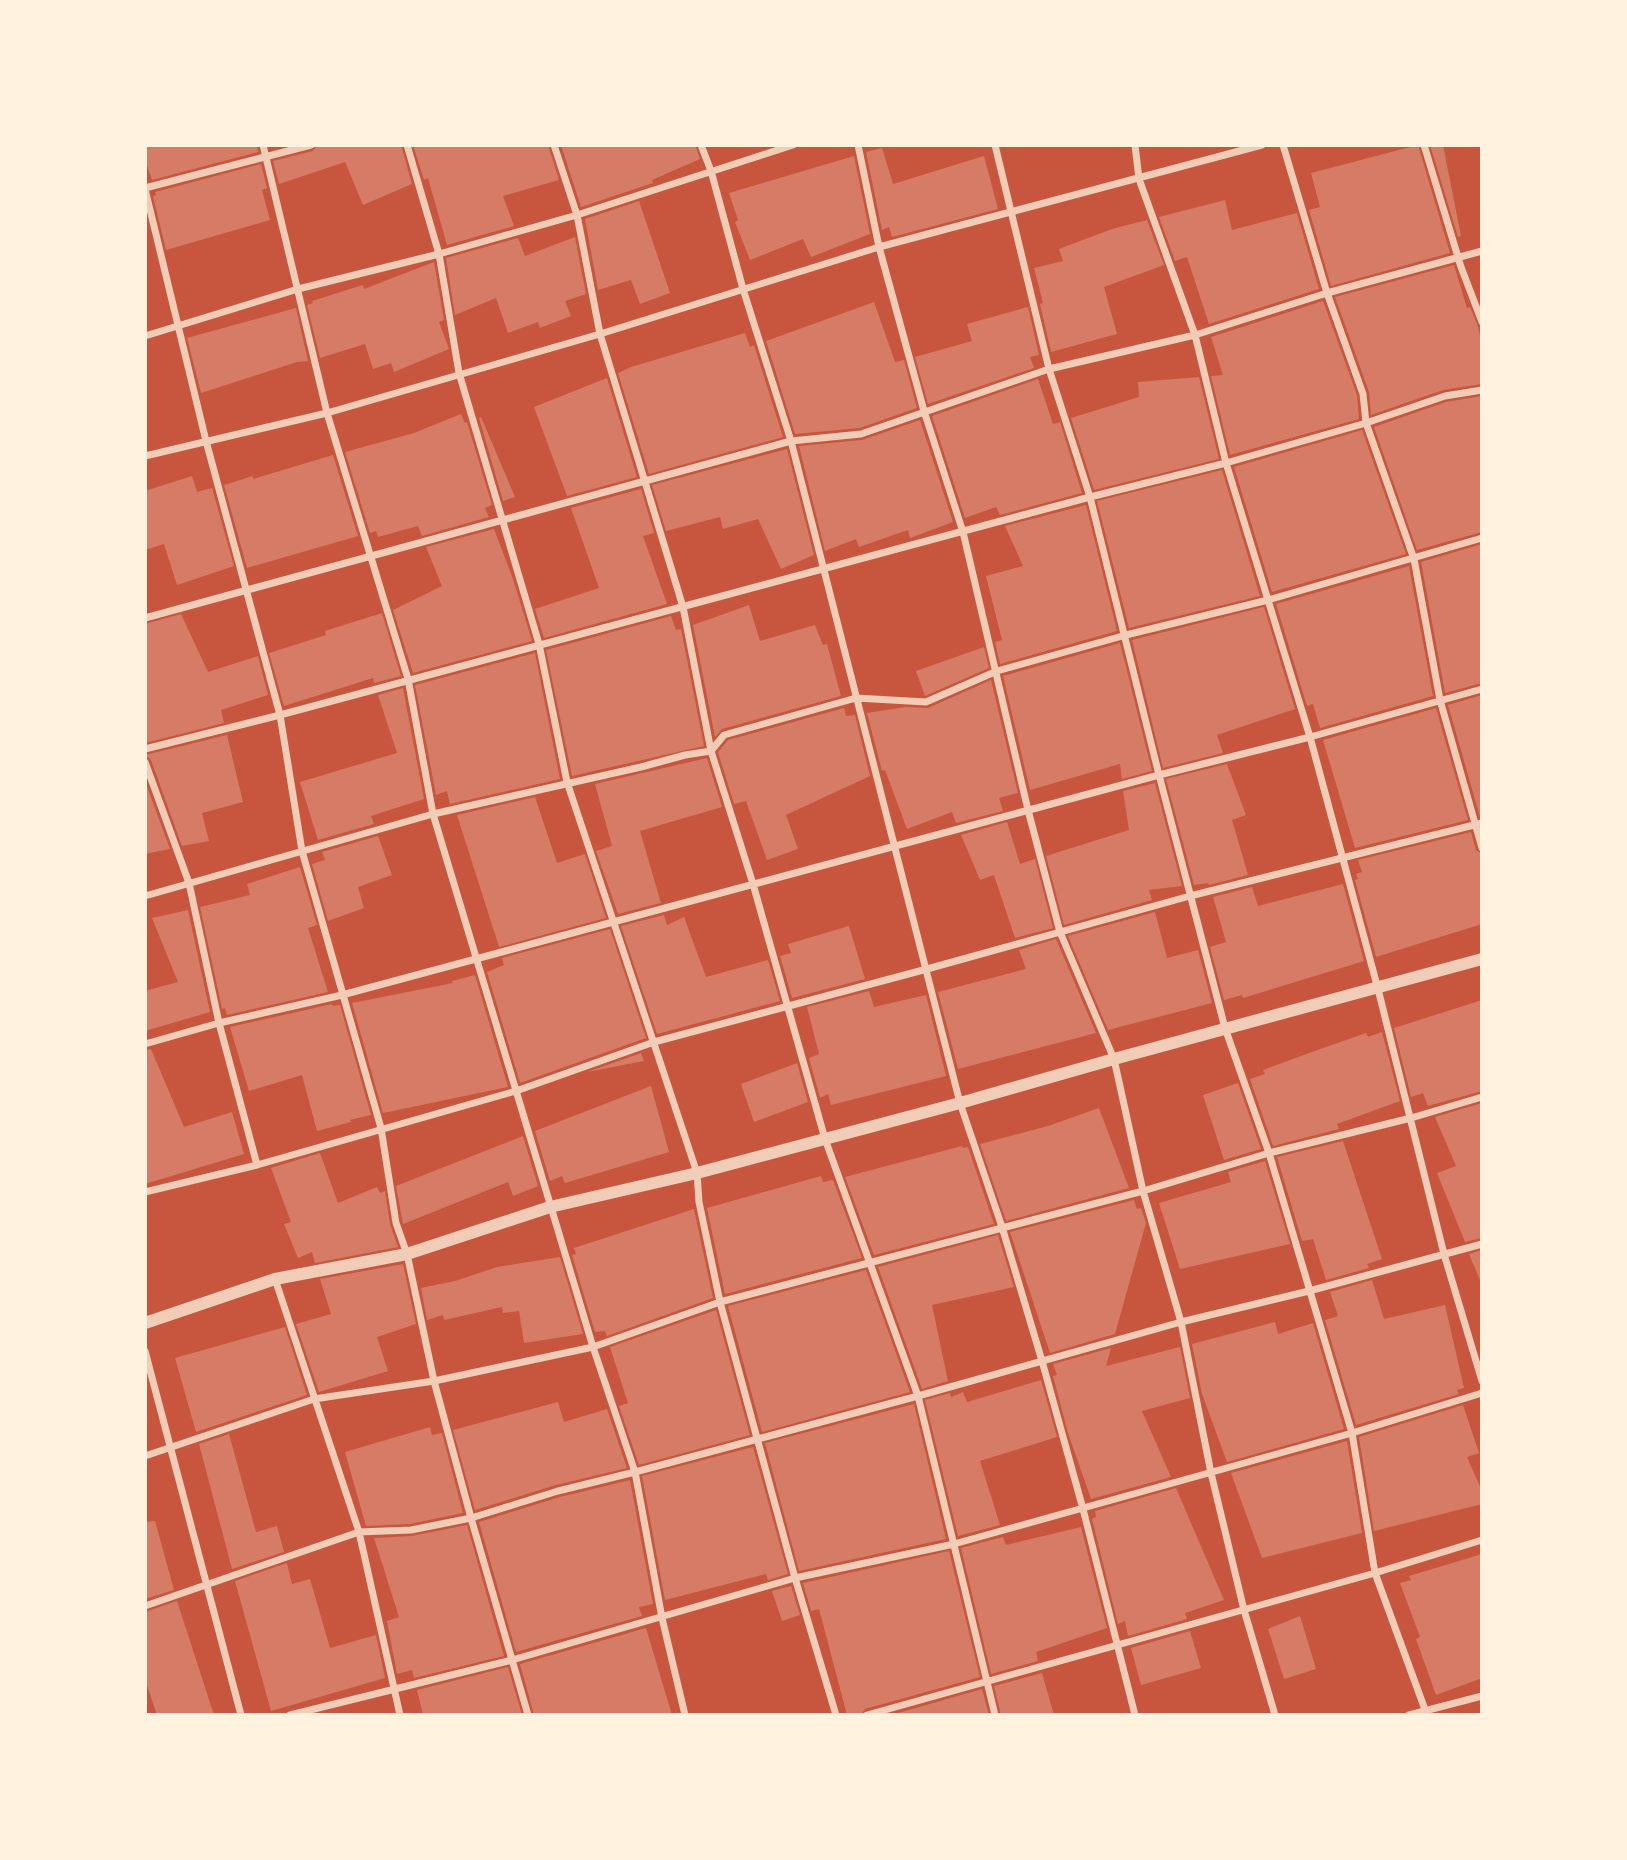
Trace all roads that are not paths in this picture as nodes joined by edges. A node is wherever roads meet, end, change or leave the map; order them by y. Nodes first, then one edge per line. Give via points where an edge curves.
1 (263, 145) edge
2 (311, 145) edge
3 (407, 145) edge
4 (554, 145) edge
5 (701, 145) edge
6 (793, 145) edge
7 (858, 145) edge
8 (995, 145) edge
9 (1135, 145) edge
10 (1262, 145) edge
11 (1283, 145) edge
12 (1424, 145) edge
13 (266, 157) junction
14 (711, 171) junction
15 (1139, 179) junction
16 (145, 189) edge
17 (1011, 212) junction
18 (577, 215) junction
19 (879, 247) junction
20 (1482, 251) edge
21 (439, 254) junction
22 (1458, 257) junction
23 (298, 289) junction
24 (743, 289) junction
25 (1327, 293) junction
26 (1482, 322) edge
27 (179, 327) junction
28 (600, 334) junction
29 (1195, 335) junction
30 (145, 336) edge
31 (1049, 369) junction
32 (459, 373) junction
33 (1482, 390) edge
34 (924, 411) junction
35 (327, 412) junction
36 (1366, 423) junction
37 (206, 441) junction
38 (791, 442) junction
39 (145, 456) edge
40 (1226, 463) junction
41 (645, 481) junction
42 (1090, 496) junction
43 (504, 519) junction
44 (963, 532) junction
45 (1482, 538) edge
46 (372, 556) junction
47 (1414, 559) junction
48 (825, 569) junction
49 (247, 592) junction
50 (1268, 600) junction
51 (683, 607) junction
52 (145, 618) edge
53 (1126, 635) junction
54 (539, 644) junction
55 (997, 671) junction
56 (408, 679) junction
57 (1482, 689) edge
58 (856, 698) junction
59 (1440, 701) junction
60 (280, 715) junction
61 (1310, 737) junction
62 (145, 749) edge
63 (711, 751) junction
64 (145, 762) edge
65 (1159, 775) junction
66 (567, 782) junction
67 (1028, 810) junction
68 (433, 814) junction
69 (1478, 824) edge
70 (894, 847) junction
71 (1482, 848) edge
72 (302, 851) junction
73 (1342, 857) junction
74 (189, 883) junction
75 (753, 884) junction
76 (145, 896) edge
77 (1191, 896) junction
78 (615, 921) junction
79 (1060, 932) junction
80 (477, 957) junction
81 (1482, 959) edge
82 (927, 969) junction
83 (1378, 989) junction
84 (342, 995) junction
85 (787, 1007) junction
86 (219, 1023) junction
87 (1226, 1028) junction
88 (654, 1042) junction
89 (145, 1044) edge
90 (1114, 1059) junction
91 (516, 1091) junction
92 (1482, 1097) edge
93 (960, 1103) junction
94 (1411, 1118) junction
95 (382, 1129) junction
96 (825, 1139) junction
97 (1269, 1153) junction
98 (257, 1165) junction
99 (697, 1173) junction
100 (1143, 1191) junction
101 (145, 1192) edge
102 (551, 1207) junction
103 (1002, 1227) junction
104 (1482, 1244) edge
105 (407, 1254) junction
106 (1444, 1254) junction
107 (869, 1264) junction
108 (275, 1279) junction
109 (1309, 1291) junction
110 (720, 1302) junction
111 (1181, 1322) junction
112 (145, 1323) edge
113 (593, 1347) junction
114 (145, 1351) edge
115 (1042, 1361) junction
116 (434, 1381) junction
117 (1482, 1381) edge
118 (1482, 1393) edge
119 (918, 1396) junction
120 (314, 1399) junction
121 (1352, 1433) junction
122 (758, 1438) junction
123 (171, 1449) junction
124 (145, 1456) edge
125 (635, 1472) junction
126 (1211, 1473) junction
127 (1083, 1508) junction
128 (471, 1518) junction
129 (359, 1532) junction
130 (1482, 1540) edge
131 (954, 1544) junction
132 (1376, 1573) junction
133 (794, 1578) junction
134 (207, 1586) junction
135 (145, 1606) edge
136 (1244, 1610) junction
137 (662, 1618) junction
138 (1116, 1646) junction
139 (512, 1660) junction
140 (986, 1682) junction
141 (393, 1689) junction
142 (1482, 1696) edge
143 (1427, 1713) edge
144 (241, 1715) edge
145 (290, 1715) edge
146 (400, 1715) edge
147 (528, 1715) edge
148 (685, 1715) edge
149 (836, 1715) edge
150 (867, 1715) edge
151 (995, 1715) edge
152 (1135, 1715) edge
153 (1275, 1715) edge
154 (1409, 1715) edge

1 - 13 street
2 - 13 street
3 - 21 street
4 - 18 street
5 - 14 street
6 - 14 street
7 - 19 street
8 - 17 street
9 - 15 street
10 - 15 street
11 - 25 street
12 - 22 street
13 - 16 street
13 - 23 street
14 - 18 street
14 - 24 street
15 - 17 street
15 - 29 street
16 - 27 street
17 - 19 street
17 - 31 street
18 - 21 street
18 - 28 street
19 - 24 street
19 - 34 street
20 - 22 street
21 - 23 street
21 - 32 street
22 - 25 street
22 - 26 street
23 - 27 street
23 - 35 street
24 - 28 street
24 - 38 street
25 - 29 street
25 - 36 street via 1363,394
27 - 30 street
27 - 37 street
28 - 32 street
28 - 41 street
29 - 31 street
29 - 40 street
31 - 34 street
31 - 42 street
32 - 35 street
32 - 43 street
33 - 36 street via 1445,396
34 - 38 street via 861,433
34 - 44 street
35 - 37 street
35 - 46 street
36 - 40 street
36 - 47 street
37 - 39 street
37 - 49 street
38 - 41 street
38 - 48 street
40 - 42 street
40 - 50 street
41 - 43 street
41 - 51 street
42 - 44 street
42 - 53 street
43 - 46 street
43 - 54 street
44 - 48 street
44 - 55 street
45 - 47 street
46 - 49 street
46 - 56 street
47 - 50 street
47 - 59 street
48 - 51 street
48 - 58 street
49 - 52 street
49 - 60 street
50 - 53 street
50 - 61 street
51 - 54 street
51 - 63 street
53 - 55 street
53 - 65 street
54 - 56 street
54 - 66 street
55 - 58 street via 926,702
55 - 67 street
56 - 60 street
56 - 68 street
57 - 59 street
58 - 63 street via 724,735
58 - 70 street
59 - 61 street
59 - 69 street
60 - 62 street
60 - 72 street
61 - 65 street
61 - 73 street
63 - 66 street
63 - 75 street
64 - 74 street
65 - 67 street
65 - 77 street
66 - 68 street
66 - 78 street
67 - 70 street
67 - 79 street
68 - 72 street
68 - 80 street
69 - 71 street
69 - 73 street
70 - 75 street
70 - 82 street
72 - 74 street
72 - 84 street
73 - 77 street
73 - 83 street
74 - 76 street
74 - 86 street
75 - 78 street
75 - 85 street
77 - 79 street
77 - 87 street
78 - 80 street
78 - 88 street
79 - 82 street
79 - 90 street
80 - 84 street
80 - 91 street
81 - 83 street
82 - 85 street
82 - 93 street
83 - 87 street
83 - 94 street
84 - 86 street
84 - 95 street
85 - 88 street
85 - 96 street
86 - 89 street
86 - 98 street
87 - 90 street
87 - 97 street
88 - 91 street
88 - 99 street
90 - 93 street
90 - 100 street
91 - 95 street
91 - 102 street
92 - 94 street
93 - 96 street
93 - 103 street
94 - 97 street
94 - 106 street
95 - 98 street
95 - 105 street via 396,1223
96 - 99 street
96 - 107 street
97 - 100 street
97 - 109 street
98 - 101 street
99 - 102 street
99 - 110 street
100 - 103 street
100 - 111 street
102 - 105 street
102 - 113 street
103 - 107 street
103 - 115 street
104 - 106 street
105 - 108 street
105 - 116 street
106 - 109 street
106 - 117 street
107 - 110 street
107 - 119 street
108 - 112 street
108 - 120 street
109 - 111 street
109 - 121 street
110 - 113 street
110 - 122 street
111 - 115 street
111 - 126 street
113 - 116 street
113 - 125 street
114 - 123 street
115 - 119 street
115 - 127 street
116 - 120 street
116 - 128 street
118 - 121 street
119 - 122 street
119 - 131 street
120 - 123 street
120 - 129 street
121 - 126 street
121 - 132 street
122 - 125 street
122 - 133 street
123 - 124 street
123 - 134 street
125 - 128 street
125 - 137 street
126 - 127 street
126 - 136 street
127 - 131 street
127 - 138 street
128 - 129 street via 411,1530
128 - 139 street
129 - 134 street
129 - 141 street
130 - 132 street
131 - 133 street
131 - 140 street
132 - 136 street
132 - 143 street
133 - 137 street
133 - 149 street
134 - 135 street
134 - 144 street
136 - 138 street
136 - 153 street
137 - 139 street
137 - 148 street
138 - 140 street
138 - 152 street
139 - 141 street
139 - 147 street
140 - 150 street
140 - 151 street
141 - 145 street
141 - 146 street
142 - 143 street
143 - 154 street

